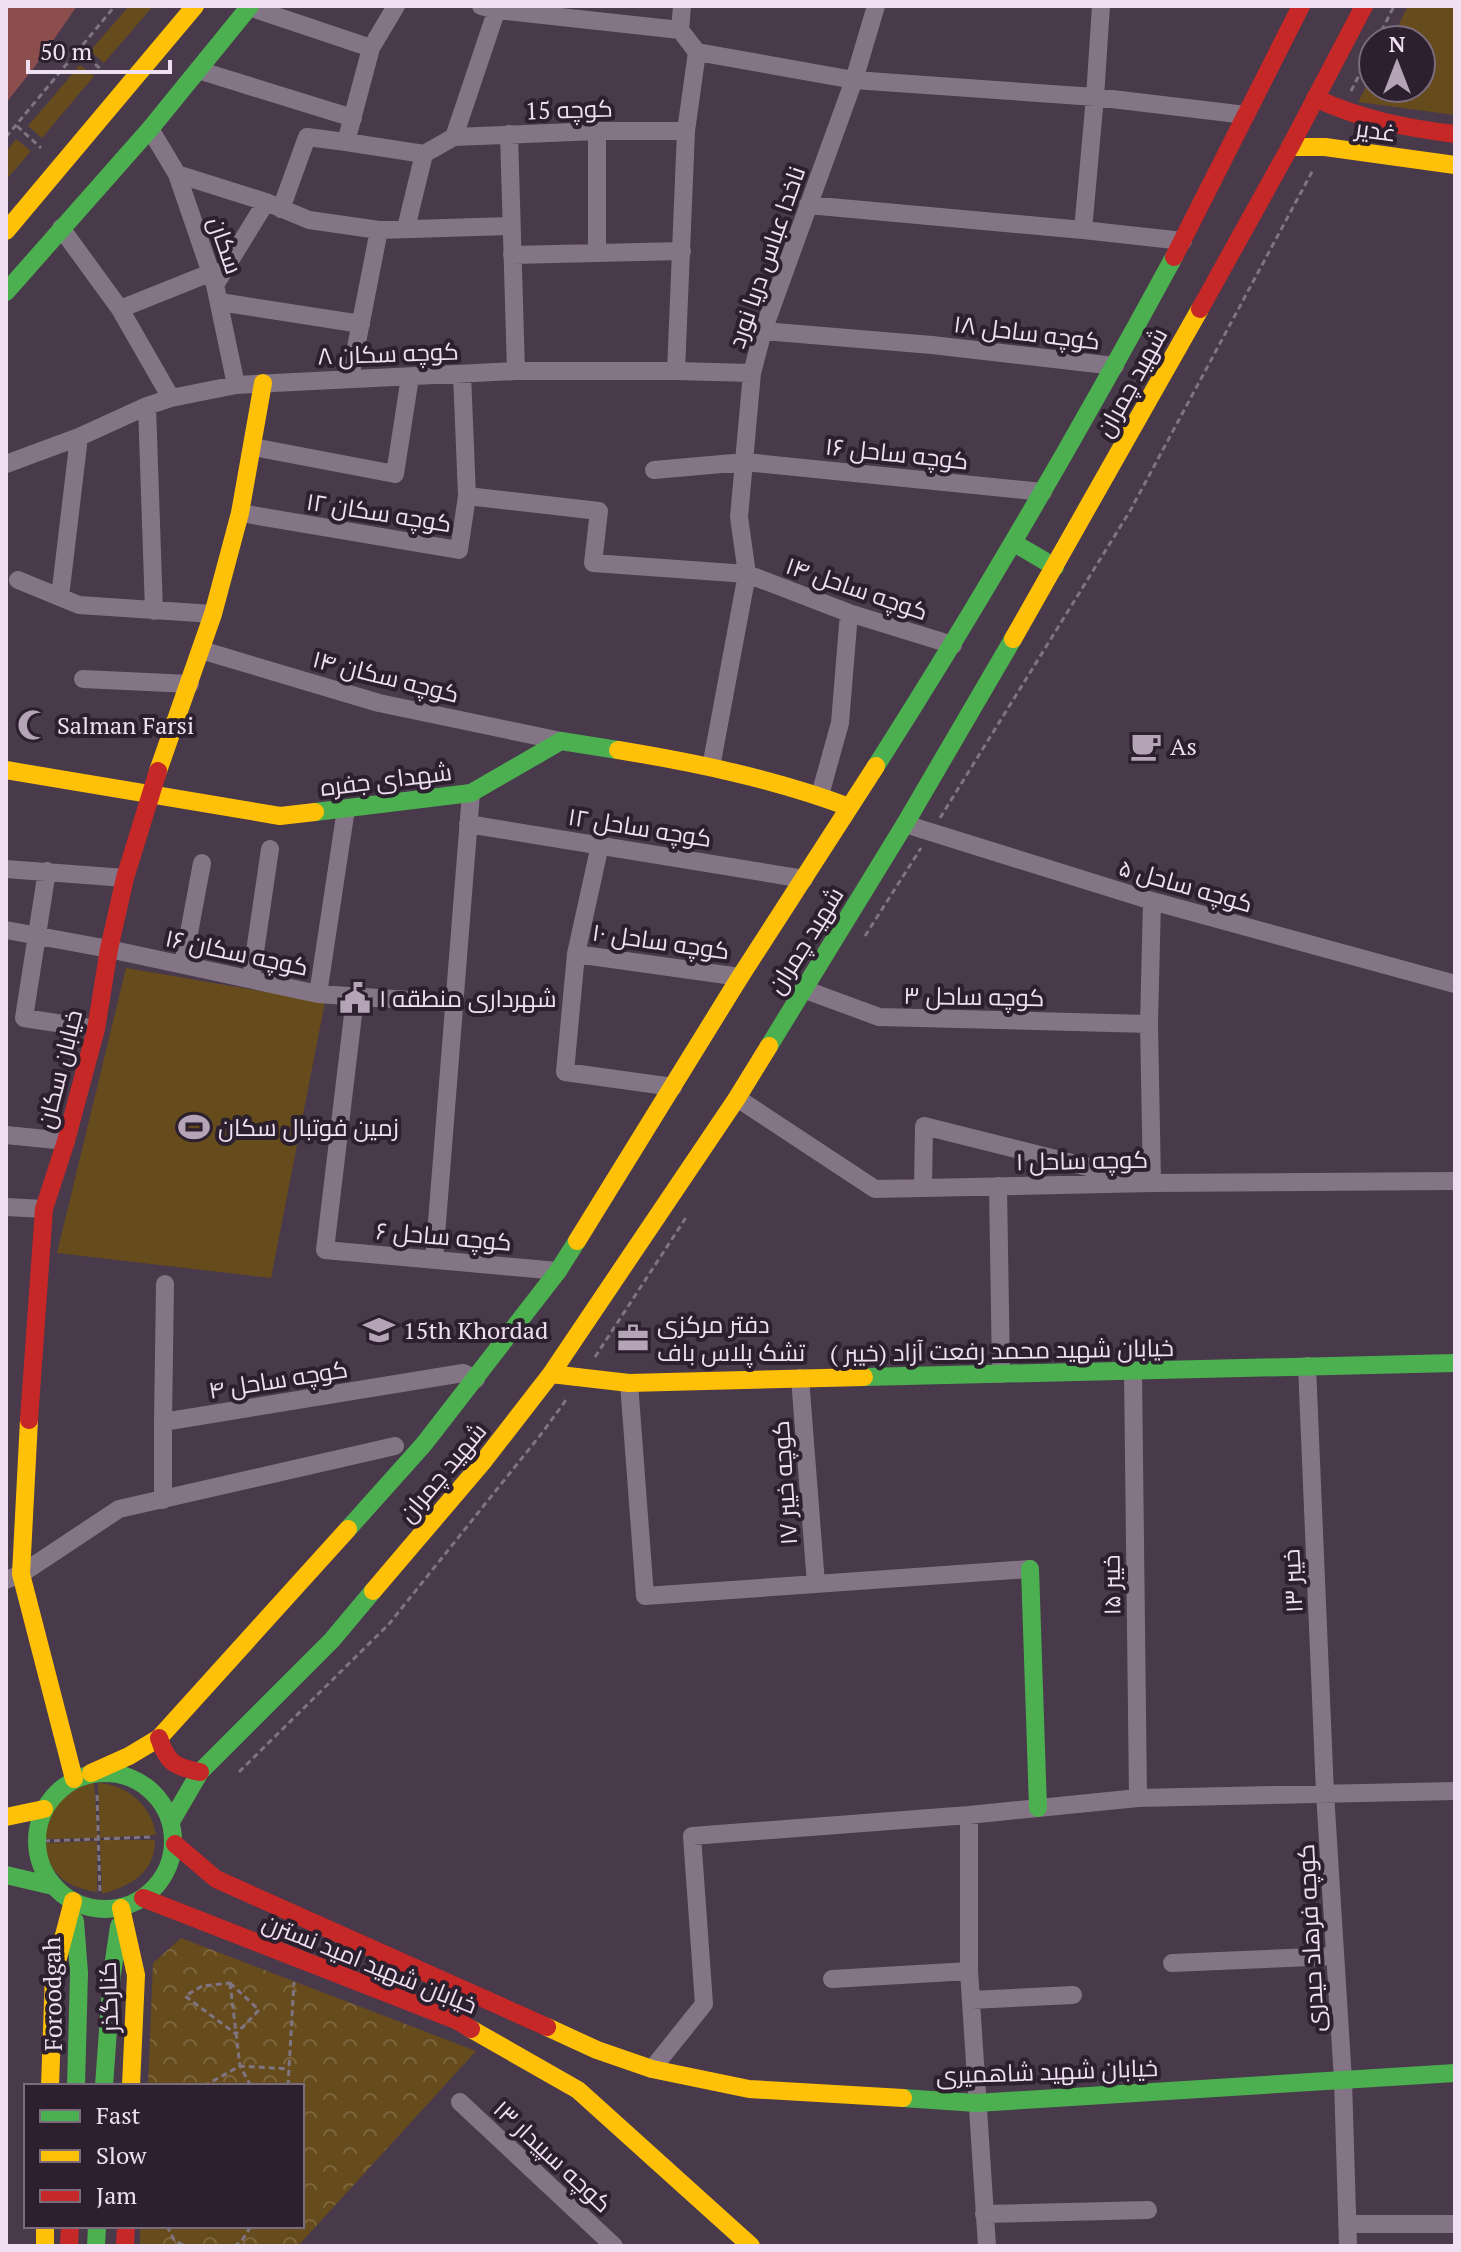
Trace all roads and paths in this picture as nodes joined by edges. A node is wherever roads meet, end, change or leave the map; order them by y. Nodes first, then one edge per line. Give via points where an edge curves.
1 (115, 6) edge
2 (195, 6) edge
3 (250, 6) edge
4 (396, 6) edge
5 (682, 6) edge
6 (876, 6) edge
7 (1101, 6) edge
8 (1301, 6) edge
9 (1364, 6) edge
10 (1394, 6) edge
11 (492, 7) edge
12 (1385, 24) edge
13 (680, 30) junction
14 (371, 48) junction
15 (79, 50) junction
16 (697, 52) junction
17 (198, 70) junction
18 (104, 72) dead end
19 (854, 80) junction
20 (160, 81) junction
21 (1095, 97) junction
22 (1315, 98) junction
23 (1246, 115) junction
24 (353, 118) junction
25 (1374, 119) junction
26 (16, 125) junction
27 (150, 129) junction
28 (597, 131) junction
29 (686, 131) junction
30 (509, 134) junction
31 (1455, 134) edge
32 (6, 137) edge
33 (454, 137) junction
34 (346, 142) junction
35 (1290, 147) junction
36 (41, 148) dead end
37 (1366, 153) junction
38 (424, 154) junction
39 (1455, 165) edge
40 (177, 174) junction
41 (274, 205) junction
42 (808, 205) junction
43 (511, 226) junction
44 (61, 228) junction
45 (406, 228) junction
46 (379, 230) junction
47 (1083, 230) junction
48 (6, 231) edge
49 (1183, 241) junction
50 (682, 251) junction
51 (597, 253) junction
52 (512, 255) junction
53 (215, 287) junction
54 (6, 292) edge
55 (120, 309) junction
56 (361, 324) junction
57 (763, 331) junction
58 (1115, 366) junction
59 (516, 371) junction
60 (676, 371) junction
61 (752, 373) junction
62 (462, 374) junction
63 (410, 377) junction
64 (350, 378) junction
65 (263, 383) junction
66 (236, 385) junction
67 (171, 398) junction
68 (147, 406) junction
69 (79, 437) junction
70 (253, 447) junction
71 (745, 462) junction
72 (6, 464) edge
73 (654, 470) dead end
74 (1043, 492) junction
75 (467, 496) junction
76 (240, 513) junction
77 (1014, 543) junction
78 (1055, 567) junction
79 (747, 574) junction
80 (18, 580) dead end
81 (60, 597) junction
82 (154, 611) junction
83 (849, 613) junction
84 (213, 614) junction
85 (953, 645) junction
86 (201, 650) junction
87 (83, 679) dead end
88 (190, 684) junction
89 (561, 741) junction
90 (711, 767) junction
91 (6, 770) edge
92 (471, 793) junction
93 (150, 795) junction
94 (820, 795) junction
95 (849, 807) junction
96 (346, 809) junction
97 (468, 824) junction
98 (905, 824) junction
99 (600, 845) junction
100 (270, 849) dead end
101 (202, 863) dead end
102 (6, 869) edge
103 (47, 871) junction
104 (125, 878) junction
105 (804, 879) junction
106 (1152, 901) junction
107 (6, 930) edge
108 (37, 935) junction
109 (109, 949) junction
110 (576, 954) junction
111 (183, 965) junction
112 (740, 977) junction
113 (251, 979) junction
114 (1455, 984) edge
115 (803, 989) junction
116 (318, 994) junction
117 (355, 998) junction
118 (455, 1003) junction
119 (1149, 1024) junction
120 (96, 1029) junction
121 (673, 1087) junction
122 (737, 1098) junction
123 (6, 1135) edge
124 (66, 1141) junction
125 (1455, 1181) edge
126 (1152, 1183) junction
127 (998, 1186) junction
128 (923, 1187) junction
129 (6, 1207) edge
130 (44, 1209) junction
131 (434, 1260) junction
132 (558, 1271) junction
133 (165, 1284) dead end
134 (1455, 1363) edge
135 (1307, 1366) junction
136 (1133, 1371) junction
137 (551, 1374) junction
138 (1001, 1374) junction
139 (800, 1378) junction
140 (476, 1379) junction
141 (629, 1383) junction
142 (163, 1422) junction
143 (395, 1446) dead end
144 (15, 1468) edge
145 (163, 1500) junction
146 (14, 1577) edge
147 (816, 1584) junction
148 (159, 1738) junction
149 (200, 1772) junction
150 (87, 1779) junction
151 (1455, 1791) edge
152 (1325, 1793) junction
153 (1138, 1798) junction
154 (6, 1808) edge
155 (1038, 1808) junction
156 (44, 1809) junction
157 (969, 1815) junction
158 (6, 1817) edge
159 (172, 1820) junction
160 (157, 1837) dead end
161 (99, 1839) junction
162 (44, 1841) dead end
163 (175, 1844) junction
164 (6, 1875) edge
165 (6, 1886) edge
166 (53, 1886) junction
167 (100, 1894) dead end
168 (143, 1898) junction
169 (73, 1901) junction
170 (121, 1908) junction
171 (1335, 1956) junction
172 (299, 1959) junction
173 (1172, 1963) dead end
174 (969, 1971) junction
175 (832, 1979) dead end
176 (230, 1983) junction
177 (469, 1993) junction
178 (1073, 1995) dead end
179 (971, 2000) junction
180 (456, 2020) junction
181 (236, 2034) junction
182 (597, 2050) joint
183 (240, 2066) junction
184 (289, 2069) junction
185 (652, 2069) junction
186 (1455, 2073) edge
187 (1343, 2080) junction
188 (50, 2084) edge
189 (76, 2084) edge
190 (104, 2084) edge
191 (131, 2084) edge
192 (208, 2084) edge
193 (250, 2084) edge
194 (288, 2084) edge
195 (460, 2102) dead end
196 (976, 2103) junction
197 (1148, 2210) dead end
198 (984, 2214) junction
199 (1347, 2224) junction
200 (1455, 2224) edge
201 (168, 2228) edge
202 (250, 2228) edge
203 (185, 2246) edge
204 (234, 2246) edge
205 (614, 2246) edge
206 (751, 2246) edge
207 (987, 2246) edge
208 (1348, 2246) edge

1 - 15 path
2 - 20 street
3 - 14 street
3 - 17 street
4 - 14 street
5 - 13 street
6 - 19 street, ناخدا عباس دریا نورد
7 - 21 street
8 - 23 street, شهید چمران
9 - 22 street, شهید چمران
10 - 12 path
11 - 13 street
11 - 33 street
13 - 16 street
14 - 24 street
15 - 18 path
15 - 26 path
16 - 19 street
16 - 29 street
17 - 20 street
17 - 24 street
19 - 21 street
19 - 42 street, ناخدا عباس دریا نورد
20 - 27 street
20 - 48 street
21 - 23 street
21 - 47 street
22 - 25 street, غدیر
22 - 35 street, شهید چمران
23 - 49 street, شهید چمران
24 - 34 street
25 - 31 street, غدیر
25 - 37 street via 1363,133
26 - 32 path
26 - 36 path
27 - 40 street, سکان
27 - 44 street
28 - 29 street, کوچه 15
28 - 30 street, کوچه 15
28 - 51 street
29 - 50 street
30 - 33 street, کوچه 15
30 - 43 street
33 - 38 street
34 - 38 street
34 - 41 street via 307,137
35 - 37 street, غدیر
35 - 78 street, شهید چمران
37 - 39 street, غدیر
38 - 45 street
40 - 41 street
40 - 53 street, سکان
41 - 46 street via 309,220
41 - 53 street
42 - 47 street
42 - 57 street, ناخدا عباس دریا نورد
43 - 45 street
43 - 52 street
44 - 54 street
44 - 55 street
45 - 46 street
46 - 56 street
47 - 49 street
49 - 58 street, شهید چمران
50 - 51 street
50 - 60 street
51 - 52 street
52 - 59 street
53 - 55 street
53 - 56 street
53 - 66 street, سکان
55 - 67 street
56 - 64 street
57 - 58 street, کوچه ساحل ۱۸
57 - 61 street, ناخدا عباس دریا نورد
58 - 74 street, شهید چمران
59 - 60 street, کوچه سکان ۸
59 - 62 street, کوچه سکان ۸
60 - 61 street, کوچه سکان ۸
61 - 71 street, ناخدا عباس دریا نورد
62 - 63 street, کوچه سکان ۸
62 - 75 street
63 - 64 street, کوچه سکان ۸
63 - 70 street via 395,474
64 - 65 street, کوچه سکان ۸
65 - 66 street, کوچه سکان ۸
65 - 70 street, خیابان سکان
66 - 67 street, کوچه سکان ۸
67 - 68 street, کوچه سکان ۸
68 - 69 street, کوچه سکان ۸
68 - 82 street
69 - 72 street, کوچه سکان ۸
69 - 81 street
70 - 76 street, خیابان سکان
71 - 73 street, کوچه ساحل ۱۶
71 - 74 street, کوچه ساحل ۱۶
71 - 79 street, ناخدا عباس دریا نورد via 739,517
74 - 77 street, شهید چمران
75 - 76 street, کوچه سکان ۱۲ via 459,550
75 - 79 street, کوچه ساحل ۱۴ via 599,511 593,563
76 - 84 street, خیابان سکان
77 - 78 street
77 - 85 street, شهید چمران
78 - 98 street, شهید چمران
79 - 83 street, کوچه ساحل ۱۴
79 - 90 street, ناخدا عباس دریا نورد
80 - 81 street
81 - 82 street via 79,605
82 - 84 street
83 - 85 street, کوچه ساحل ۱۴
83 - 94 street via 840,723
84 - 86 street, خیابان سکان
85 - 95 street, شهید چمران
86 - 88 street, خیابان سکان
86 - 89 street, کوچه سکان ۱۴ via 379,703
87 - 88 street
88 - 93 street, خیابان سکان
89 - 90 street
89 - 92 street, شهدای جفره
90 - 94 street
91 - 93 street, شهدای جفره
92 - 96 street, شهدای جفره
92 - 97 street
93 - 96 street, شهدای جفره via 280,816
93 - 104 street, خیابان سکان
94 - 95 street
95 - 105 street, شهید چمران
96 - 116 street
97 - 99 street, کوچه ساحل ۱۲
97 - 118 street
98 - 106 street, کوچه ساحل ۵
98 - 115 street, شهید چمران
99 - 105 street, کوچه ساحل ۱۲
99 - 110 street
100 - 113 street
101 - 111 street
102 - 103 street
103 - 104 street
103 - 108 street
104 - 109 street, خیابان سکان
105 - 112 street, شهید چمران
106 - 114 street, کوچه ساحل ۵
106 - 119 street
107 - 108 street, کوچه سکان ۱۶
108 - 109 street, کوچه سکان ۱۶
108 - 120 street via 24,1018
109 - 111 street, کوچه سکان ۱۶
109 - 120 street, خیابان سکان
110 - 112 street, کوچه ساحل ۱۰
110 - 121 street via 565,1072
111 - 113 street, کوچه سکان ۱۶
112 - 121 street, شهید چمران
113 - 116 street, کوچه سکان ۱۶
115 - 119 street, کوچه ساحل ۳ via 879,1017
115 - 122 street, شهید چمران
116 - 117 street, کوچه سکان ۱۶
117 - 118 street, کوچه سکان ۱۶
117 - 131 street, کوچه ساحل ۶ via 325,1250
118 - 131 street
119 - 126 street
120 - 124 street, خیابان سکان
121 - 132 street, شهید چمران
122 - 128 street, کوچه ساحل ۱ via 875,1189
122 - 137 street, شهید چمران
123 - 124 street
124 - 130 street, خیابان سکان
125 - 126 street, کوچه ساحل ۱
126 - 127 street, کوچه ساحل ۱
126 - 128 street via 924,1126
127 - 128 street, کوچه ساحل ۱
127 - 138 street
129 - 130 street
130 - 144 street, خیابان سکان
131 - 132 street, کوچه ساحل ۶
132 - 140 street, شهید چمران
133 - 142 street
134 - 135 street, ( خیبر) خیابان شهید محمد رفعت آزاد
135 - 136 street, ( خیبر) خیابان شهید محمد رفعت آزاد
135 - 152 street, خیبر ۱۳
136 - 138 street, ( خیبر) خیابان شهید محمد رفعت آزاد
136 - 153 street, خیبر ۱۵
137 - 141 street, ( خیبر) خیابان شهید محمد رفعت آزاد
137 - 149 street, شهید چمران via 332,1640
138 - 139 street, ( خیبر) خیابان شهید محمد رفعت آزاد
139 - 141 street, ( خیبر) خیابان شهید محمد رفعت آزاد
139 - 147 street, کوچه خیبر ۱۷
140 - 142 street, کوچه ساحل ۴ via 463,1373
140 - 148 street, شهید چمران via 424,1444
141 - 147 street via 645,1596
142 - 145 street
143 - 145 street
144 - 146 street, خیابان سکان
145 - 146 street via 119,1509
146 - 150 street, خیابان سکان
147 - 155 street via 1030,1569
148 - 149 street via 164,1755 178,1768
148 - 150 street, شهید چمران
149 - 159 street, شهید چمران
150 - 156 street via 57,1792
150 - 159 street via 116,1773 140,1781 159,1797
150 - 161 path
151 - 152 street
152 - 153 street
152 - 171 street, کوچه فرهاد حیدری
153 - 155 street
154 - 156 street
155 - 157 street
156 - 158 street
156 - 166 street via 37,1848
157 - 174 street
157 - 185 street via 692,1836 704,2004
159 - 163 street
160 - 161 path
161 - 162 path
161 - 167 path
163 - 168 street via 168,1871
163 - 177 street, خیابان شهید امید نسترن via 216,1879
164 - 166 street
165 - 166 street
166 - 169 street
168 - 170 street
168 - 172 street, خیابان شهید امید نسترن
169 - 170 street via 97,1909
169 - 188 street, کنارگذر via 54,1973
169 - 189 street, Foroodgah via 79,1973
170 - 190 street
170 - 191 street, کنارگذر via 136,1975
171 - 173 street
171 - 187 street, کوچه فرهاد حیدری
172 - 180 street, خیابان شهید امید نسترن
172 - 184 path
174 - 175 street
174 - 179 street
176 - 181 path
176 - 181 path via 259,2010
176 - 181 path via 202,1986 185,1996
177 - 180 street
177 - 182 street, خیابان شهید امید نسترن
178 - 179 street
179 - 196 street
180 - 206 street, خیابان شهید امید نسترن via 578,2090
181 - 183 path
182 - 185 street, خیابان شهید شاهمیری
183 - 184 path
183 - 192 path
183 - 193 path
184 - 194 path
185 - 196 street, خیابان شهید شاهمیری via 749,2089
186 - 187 street, خیابان شهید شاهمیری
187 - 196 street, خیابان شهید شاهمیری
187 - 199 street, کوچه فرهاد حیدری
195 - 205 street, کوچه سپیدار ۱۳
196 - 198 street
197 - 198 street
198 - 207 street
199 - 200 street
199 - 208 street, کوچه فرهاد حیدری
201 - 203 path
202 - 204 path

